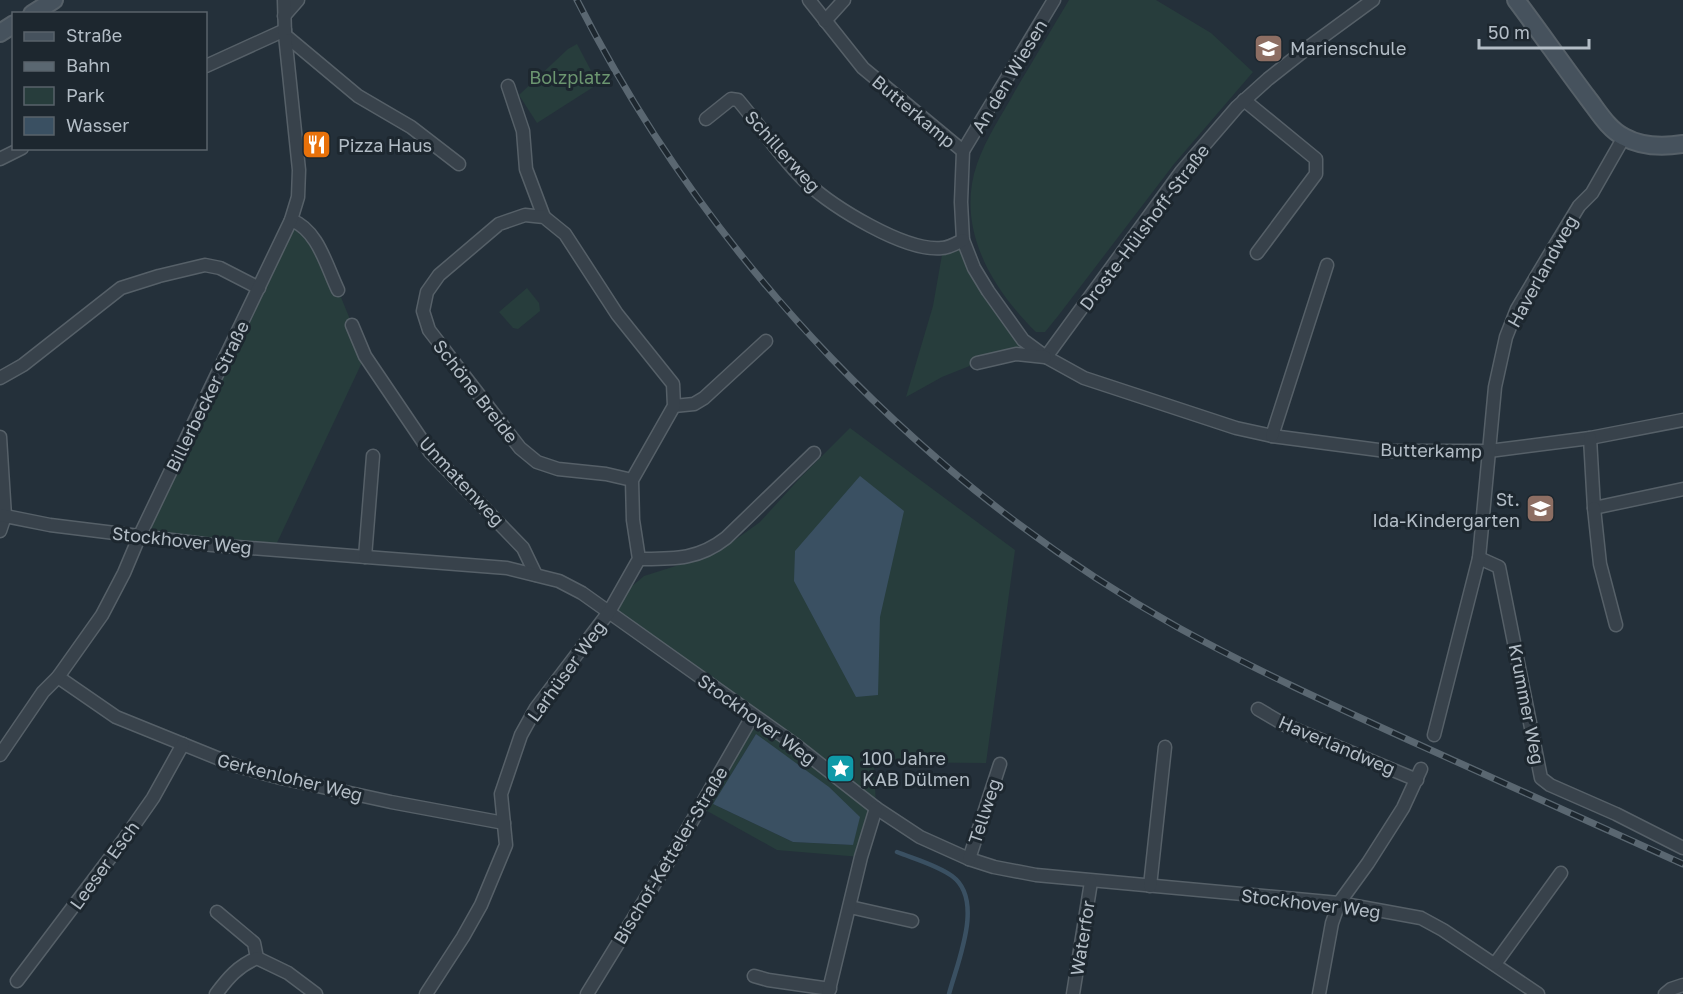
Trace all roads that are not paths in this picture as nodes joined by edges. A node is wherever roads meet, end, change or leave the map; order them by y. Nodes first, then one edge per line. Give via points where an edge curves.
1 (54, 0) edge
2 (284, 0) edge
3 (298, 0) edge
4 (809, 0) edge
5 (844, 0) edge
6 (1054, 0) edge
7 (1373, 0) edge
8 (1516, 0) edge
9 (35, 12) edge
10 (284, 16) junction
11 (825, 21) junction
12 (285, 32) junction
13 (207, 66) edge
14 (508, 86) dead end
15 (1244, 100) junction
16 (706, 119) dead end
17 (1624, 137) junction
18 (1683, 144) edge
19 (18, 150) edge
20 (963, 151) junction
21 (0, 159) edge
22 (459, 164) dead end
23 (544, 217) junction
24 (291, 220) junction
25 (963, 240) junction
26 (1257, 253) dead end
27 (1327, 265) dead end
28 (258, 288) junction
29 (338, 290) dead end
30 (352, 325) dead end
31 (766, 341) dead end
32 (1046, 357) junction
33 (977, 363) dead end
34 (0, 378) edge
35 (674, 406) junction
36 (1683, 420) edge
37 (1272, 436) junction
38 (0, 437) edge
39 (1590, 438) junction
40 (1489, 451) junction
41 (813, 453) dead end
42 (373, 456) dead end
43 (632, 480) junction
44 (1683, 489) edge
45 (1594, 508) junction
46 (3, 515) edge
47 (0, 531) edge
48 (140, 535) junction
49 (365, 557) junction
50 (1479, 558) junction
51 (639, 559) junction
52 (536, 575) junction
53 (609, 612) junction
54 (1616, 624) dead end
55 (58, 677) junction
56 (1258, 710) dead end
57 (753, 715) junction
58 (1434, 735) dead end
59 (183, 744) junction
60 (1165, 747) dead end
61 (0, 755) edge
62 (1000, 764) dead end
63 (876, 808) junction
64 (504, 823) junction
65 (1683, 848) edge
66 (969, 859) junction
67 (1561, 873) dead end
68 (1091, 882) junction
69 (1150, 886) junction
70 (1339, 903) junction
71 (850, 907) junction
72 (217, 912) dead end
73 (912, 921) dead end
74 (257, 958) junction
75 (1495, 964) junction
76 (754, 976) dead end
77 (17, 981) dead end
78 (1683, 985) edge
79 (829, 992) edge
80 (216, 994) edge
81 (316, 994) edge
82 (426, 994) edge
83 (587, 994) edge
84 (1073, 994) edge
85 (1318, 994) edge
86 (1538, 994) edge
87 (1665, 994) edge

1 - 9 street
2 - 10 street, Billerbecker Straße
3 - 10 street
4 - 11 street, Butterkamp
5 - 11 street
6 - 20 street, An den Wiesen
7 - 15 street, Droste-Hülshoff-Straße
8 - 17 street via 1609,125
10 - 12 street, Billerbecker Straße
11 - 20 street, Butterkamp via 863,68
12 - 13 street
12 - 22 street via 358,96 411,128
12 - 24 street, Billerbecker Straße via 299,170 298,197
14 - 23 street via 523,132 526,169
15 - 26 street via 1316,159 1316,174
15 - 32 street, Droste-Hülshoff-Straße via 1181,172
16 - 25 street, Schillerweg via 731,99 738,100 805,181 845,210 916,245 943,249
17 - 18 street via 1643,144
17 - 40 street, Haverlandweg via 1517,309 1495,387
19 - 21 street
20 - 25 street, Butterkamp
23 - 35 street via 565,234 617,314 673,384
23 - 43 street, Schöne Breide via 525,215 499,224 439,275 427,292 423,310 429,330 520,448 537,462
24 - 28 street, Billerbecker Straße
24 - 29 street via 312,234
25 - 32 street, Butterkamp via 988,291 1023,340
27 - 37 street
28 - 34 street via 220,268 205,265 121,288 23,365
28 - 48 street, Billerbecker Straße
30 - 52 street, Unmatenweg via 365,356 429,452 523,548
31 - 35 street via 704,398 694,404
32 - 33 street, Butterkamp via 1016,354
32 - 37 street, Butterkamp via 1084,378 1124,393
35 - 43 street
36 - 39 street, Butterkamp
37 - 40 street, Butterkamp via 1386,451
38 - 46 street
39 - 40 street, Butterkamp
39 - 45 street
40 - 50 street, Haverlandweg
41 - 51 street via 713,548 694,556
42 - 49 street
43 - 51 street
44 - 45 street
45 - 54 street via 1600,564
46 - 47 street
46 - 48 street, Stockhover Weg via 50,525
48 - 49 street, Stockhover Weg
48 - 55 street, Billerbecker Straße via 102,615
49 - 52 street, Stockhover Weg via 507,568
50 - 58 street, Haverlandweg
50 - 65 street, Krummer Weg via 1499,567 1541,778
51 - 53 street
52 - 53 street, Stockhover Weg via 559,581
53 - 57 street, Stockhover Weg
53 - 64 street, Larhüser Weg via 536,708 521,735 501,794
55 - 59 street, Gerkenloher Weg via 116,717
55 - 61 street, Billerbecker Straße via 43,692
56 - 70 street, Haverlandweg via 1285,725 1419,774 1397,817
57 - 63 street, Stockhover Weg
57 - 83 street, Bischof-Ketteler-Straße
59 - 64 street, Gerkenloher Weg via 228,763 281,778
59 - 77 street, Leeser Esch via 125,838
60 - 69 street
62 - 66 street, Tellweg
63 - 66 street, Stockhover Weg via 920,837
63 - 71 street
64 - 82 street, Larhüser Weg via 506,845 481,905
66 - 68 street, Stockhover Weg via 994,867
67 - 75 street
68 - 69 street, Stockhover Weg
68 - 84 street, Waterfor
69 - 70 street, Stockhover Weg
70 - 75 street, Stockhover Weg via 1421,918
70 - 85 street, Haverlandweg
71 - 73 street
71 - 79 street
72 - 74 street via 254,943
74 - 80 street via 229,976
74 - 81 street via 288,973
75 - 86 street, Stockhover Weg
76 - 79 street
78 - 87 street

